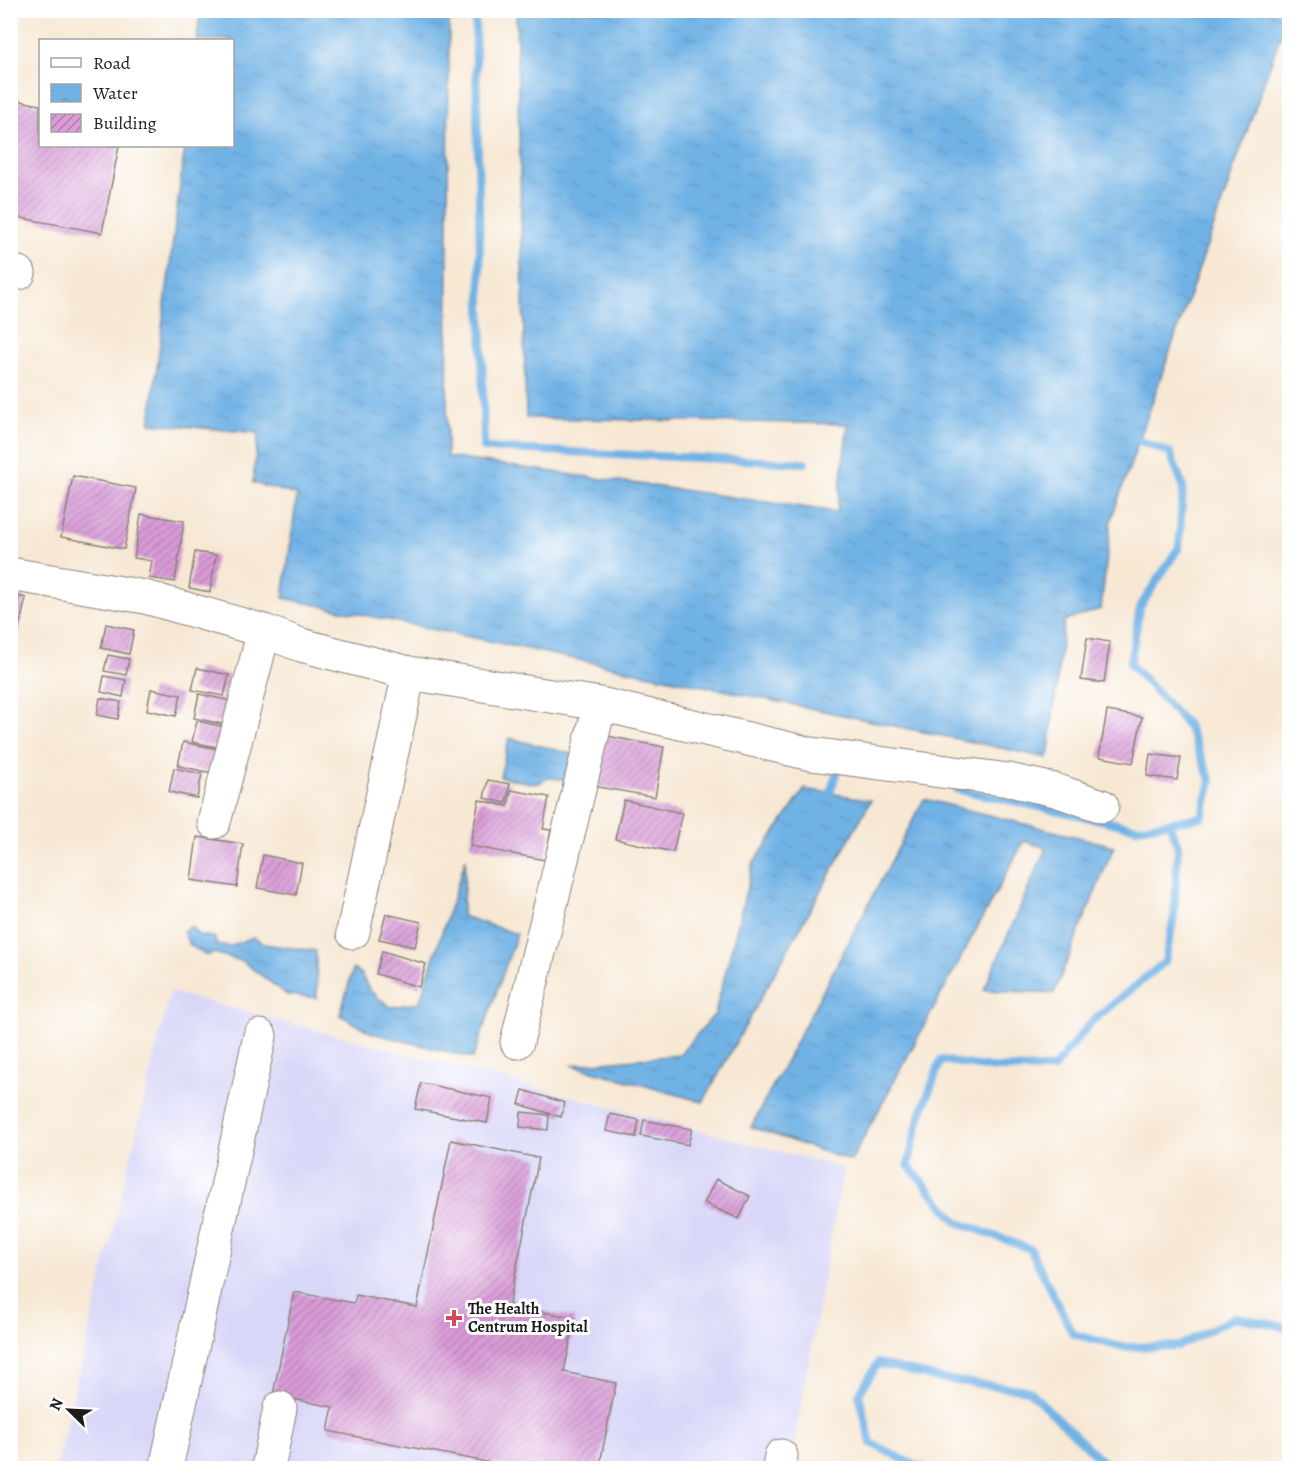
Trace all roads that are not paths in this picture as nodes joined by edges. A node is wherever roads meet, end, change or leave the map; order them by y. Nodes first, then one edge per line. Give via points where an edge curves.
1 (10, 574) edge
2 (264, 631) junction
3 (409, 673) junction
4 (600, 704) junction
5 (1102, 806) dead end
6 (214, 822) dead end
7 (352, 932) dead end
8 (260, 1035) dead end
9 (517, 1042) dead end
10 (280, 1408) dead end
11 (166, 1468) edge
12 (268, 1468) edge

1 - 2 street via 145,597
2 - 3 street via 301,645
2 - 6 street
3 - 4 street
3 - 7 street
4 - 5 street via 811,754 1010,780
4 - 9 street
8 - 11 street
10 - 12 street

